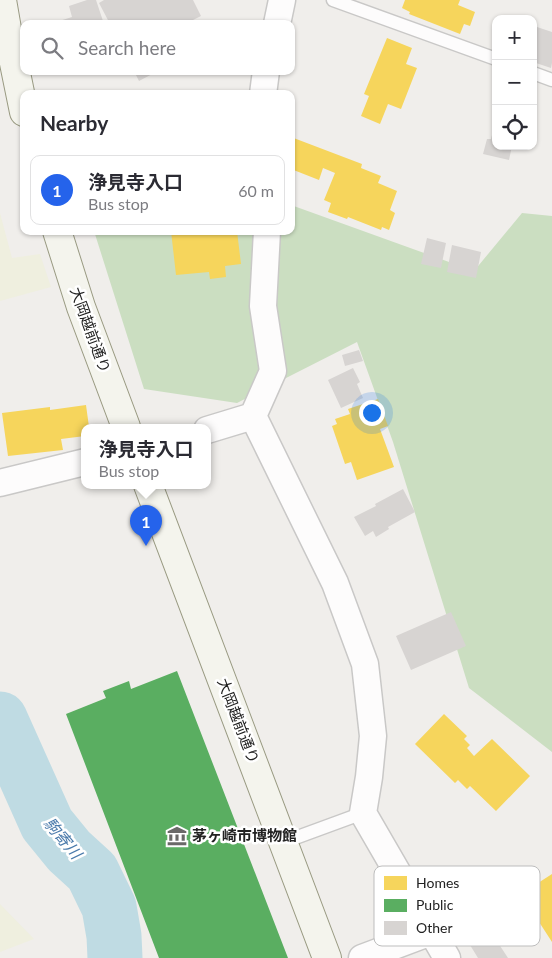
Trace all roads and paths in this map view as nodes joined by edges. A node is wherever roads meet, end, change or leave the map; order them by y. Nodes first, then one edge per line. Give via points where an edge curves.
1 (2, 0) edge
2 (282, 0) edge
3 (333, 0) edge
4 (278, 20) edge
5 (492, 58) edge
6 (537, 74) edge
7 (265, 75) edge
8 (552, 80) edge
9 (264, 90) edge
10 (20, 94) edge
11 (57, 235) edge
12 (267, 235) edge
13 (253, 416) junction
14 (125, 424) edge
15 (211, 429) edge
16 (81, 463) edge
17 (0, 483) edge
18 (150, 489) edge
19 (363, 813) junction
20 (284, 842) junction
21 (394, 866) edge
22 (394, 946) edge
23 (440, 946) edge
24 (327, 958) edge
25 (362, 958) edge
26 (447, 958) edge

1 - 10 street
2 - 4 street
3 - 5 lane
6 - 8 lane
7 - 9 street
11 - 14 street, 大岡越前通り
12 - 13 street via 264,306 273,371
13 - 15 street
13 - 19 street via 335,583 365,664 373,736
16 - 17 street
18 - 20 street, 大岡越前通り
19 - 20 lane
19 - 21 street
20 - 24 street, 大岡越前通り
22 - 25 street
23 - 26 street

